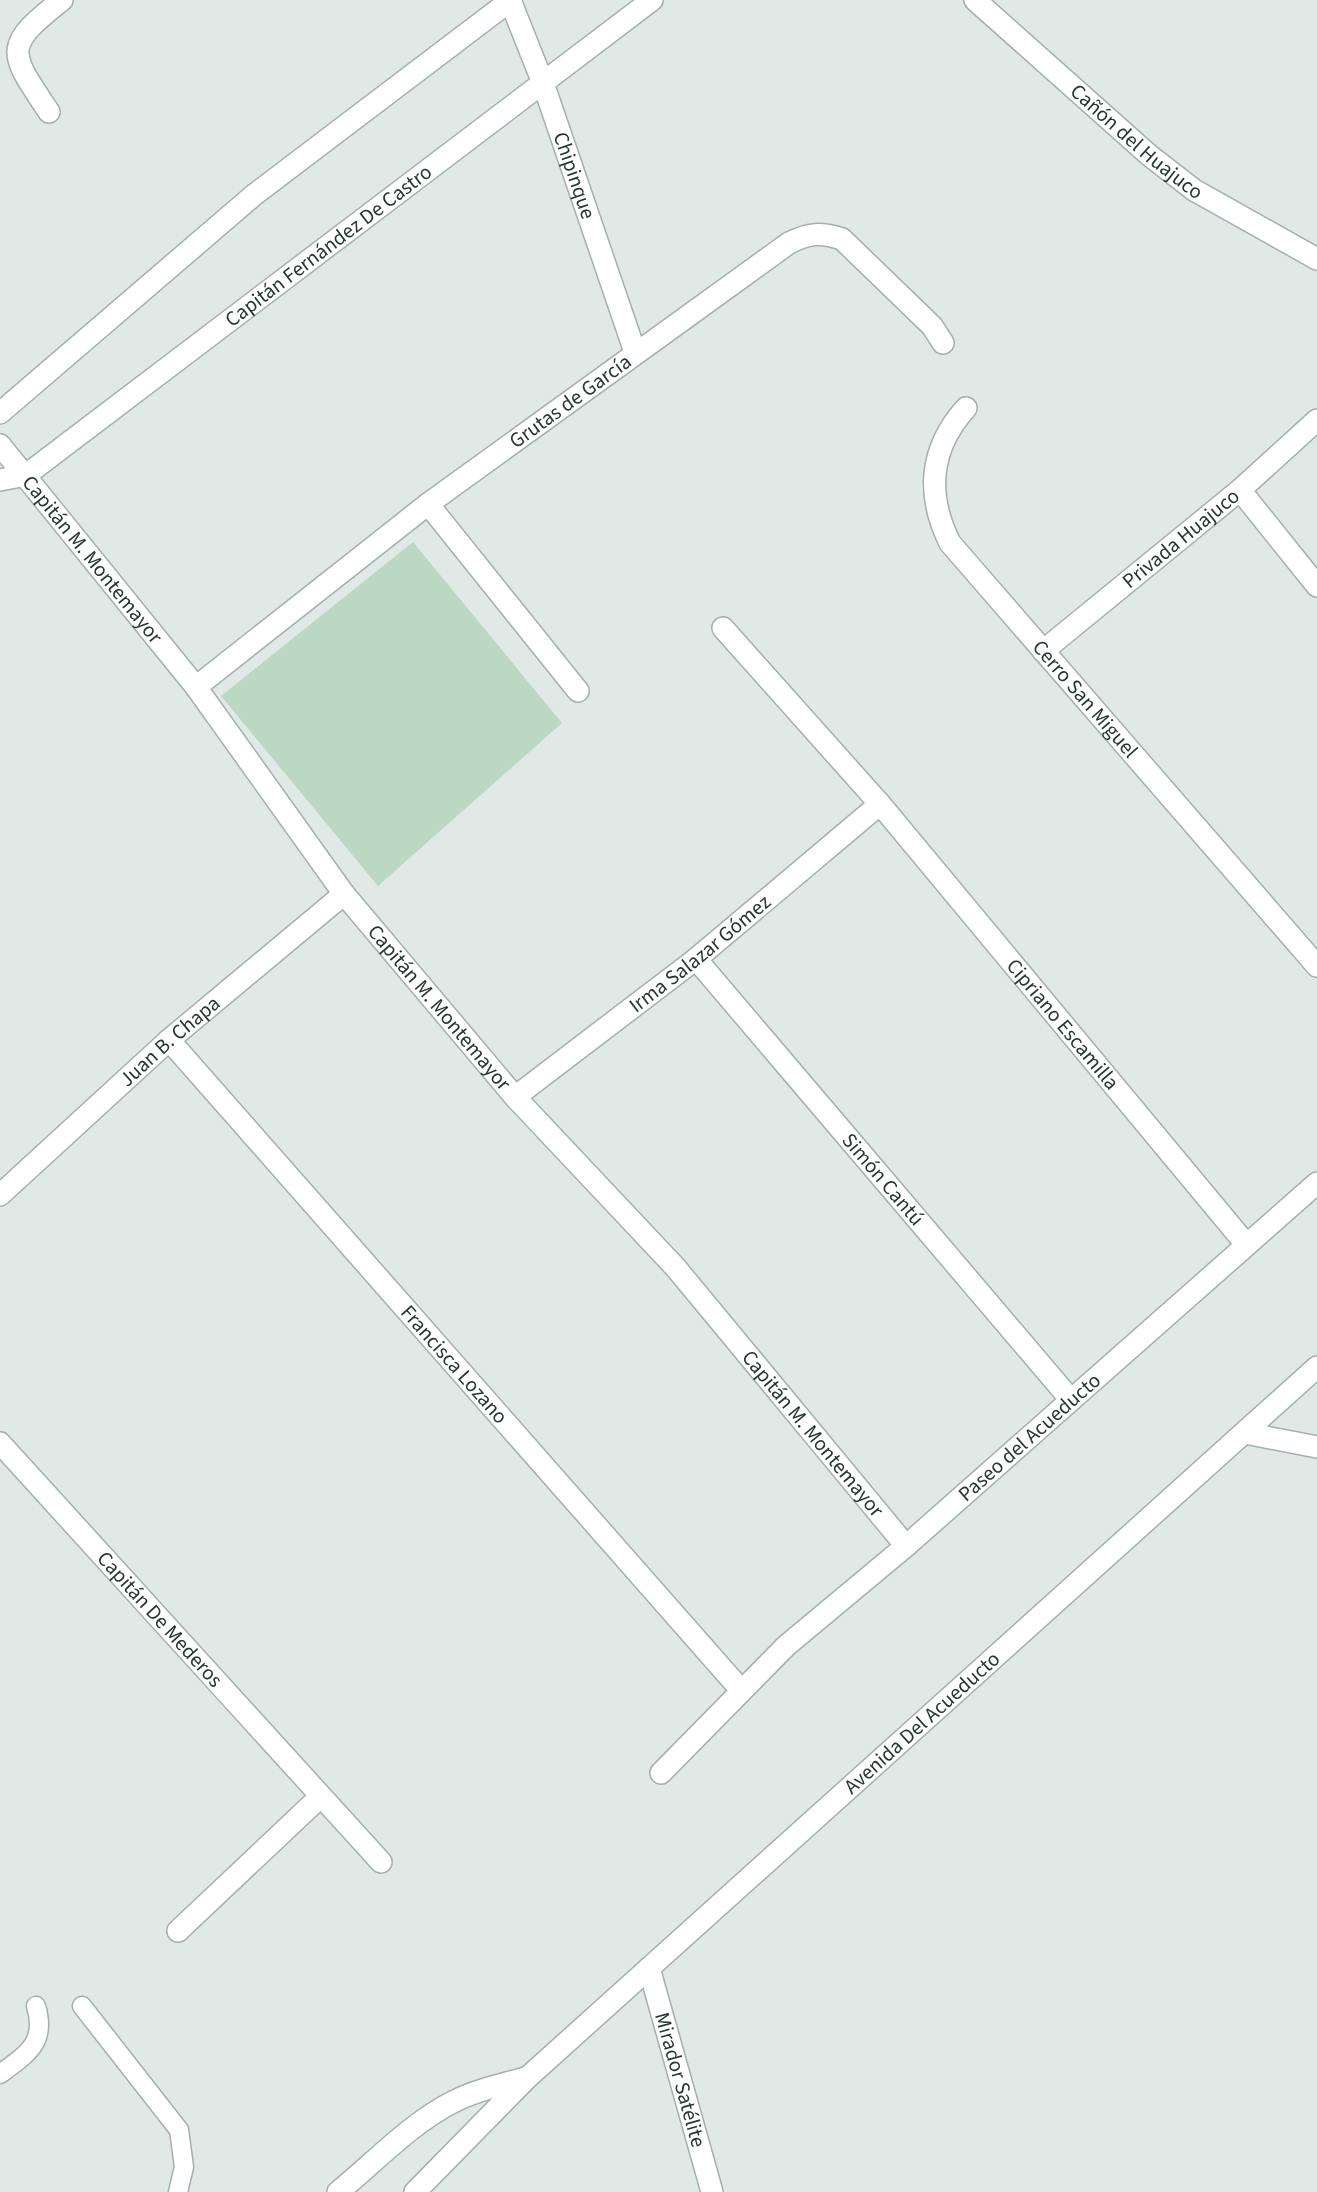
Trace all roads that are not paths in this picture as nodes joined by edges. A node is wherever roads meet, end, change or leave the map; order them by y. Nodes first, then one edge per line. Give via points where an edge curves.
1 (62, 0) edge
2 (511, 0) edge
3 (652, 0) edge
4 (975, 0) edge
5 (543, 83) junction
6 (49, 112) dead end
7 (1317, 258) edge
8 (943, 343) dead end
9 (635, 352) junction
10 (966, 408) dead end
11 (0, 413) edge
12 (1317, 420) edge
13 (0, 444) edge
14 (26, 475) junction
15 (0, 480) edge
16 (1240, 490) junction
17 (428, 504) junction
18 (1317, 586) edge
19 (723, 628) dead end
20 (1042, 652) junction
21 (196, 687) junction
22 (578, 691) dead end
23 (880, 804) junction
24 (344, 894) junction
25 (696, 959) junction
26 (1317, 966) edge
27 (169, 1040) junction
28 (515, 1097) junction
29 (1317, 1183) edge
30 (0, 1195) edge
31 (1245, 1243) junction
32 (1317, 1367) edge
33 (1071, 1400) junction
34 (1245, 1433) junction
35 (0, 1443) edge
36 (1317, 1447) edge
37 (905, 1546) junction
38 (741, 1690) junction
39 (661, 1773) dead end
40 (320, 1797) junction
41 (382, 1862) dead end
42 (178, 1931) dead end
43 (649, 1968) junction
44 (36, 2006) dead end
45 (82, 2006) dead end
46 (0, 2074) edge
47 (527, 2078) junction
48 (424, 2188) edge
49 (178, 2192) edge
50 (338, 2192) edge
51 (712, 2192) edge

1 - 6 street via 32,23 20,38 16,53 19,67
2 - 5 street, Chipinque
2 - 11 street via 254,195
3 - 5 street, Capitán Fernández De Castro
4 - 7 street, Cañón del Huajuco via 1194,190
5 - 9 street, Chipinque
5 - 14 street, Capitán Fernández De Castro
8 - 9 street, Grutas de García via 932,326 842,239 823,233 789,243
9 - 17 street, Grutas de García
10 - 20 street, Cerro San Miguel via 942,440 933,483 937,517 950,543
12 - 16 street, Privada Huajuco
13 - 14 street, Capitán M. Montemayor
14 - 15 street, Capitán Fernández De Castro
14 - 21 street, Capitán M. Montemayor
16 - 18 street
16 - 20 street, Privada Huajuco
17 - 21 street, Grutas de García
17 - 22 street
19 - 23 street, Cipriano Escamilla
20 - 26 street, Cerro San Miguel
21 - 24 street, Capitán M. Montemayor
23 - 25 street, Irma Salazar Gómez
23 - 31 street, Cipriano Escamilla
24 - 27 street, Juan B. Chapa
24 - 28 street, Capitán M. Montemayor
25 - 28 street, Irma Salazar Gómez
25 - 33 street, Simón Cantú
27 - 30 street, Juan B. Chapa
27 - 38 street, Francisca Lozano
28 - 37 street, Capitán M. Montemayor via 676,1268
29 - 31 street, Paseo del Acueducto
31 - 33 street, Paseo del Acueducto
32 - 34 street, Avenida Del Acueducto
33 - 37 street, Paseo del Acueducto
34 - 36 street
34 - 43 street, Avenida Del Acueducto
35 - 40 street, Capitán De Mederos
37 - 38 street, Paseo del Acueducto
38 - 39 street, Paseo del Acueducto
40 - 41 street, Capitán De Mederos
40 - 42 street
43 - 47 street, Avenida Del Acueducto
43 - 51 street, Mirador Satélite
44 - 46 lane via 39,2035 31,2050
45 - 49 lane via 179,2130 184,2167
47 - 48 street, Avenida Del Acueducto
47 - 50 street, Avenida Del Acueducto via 452,2102

